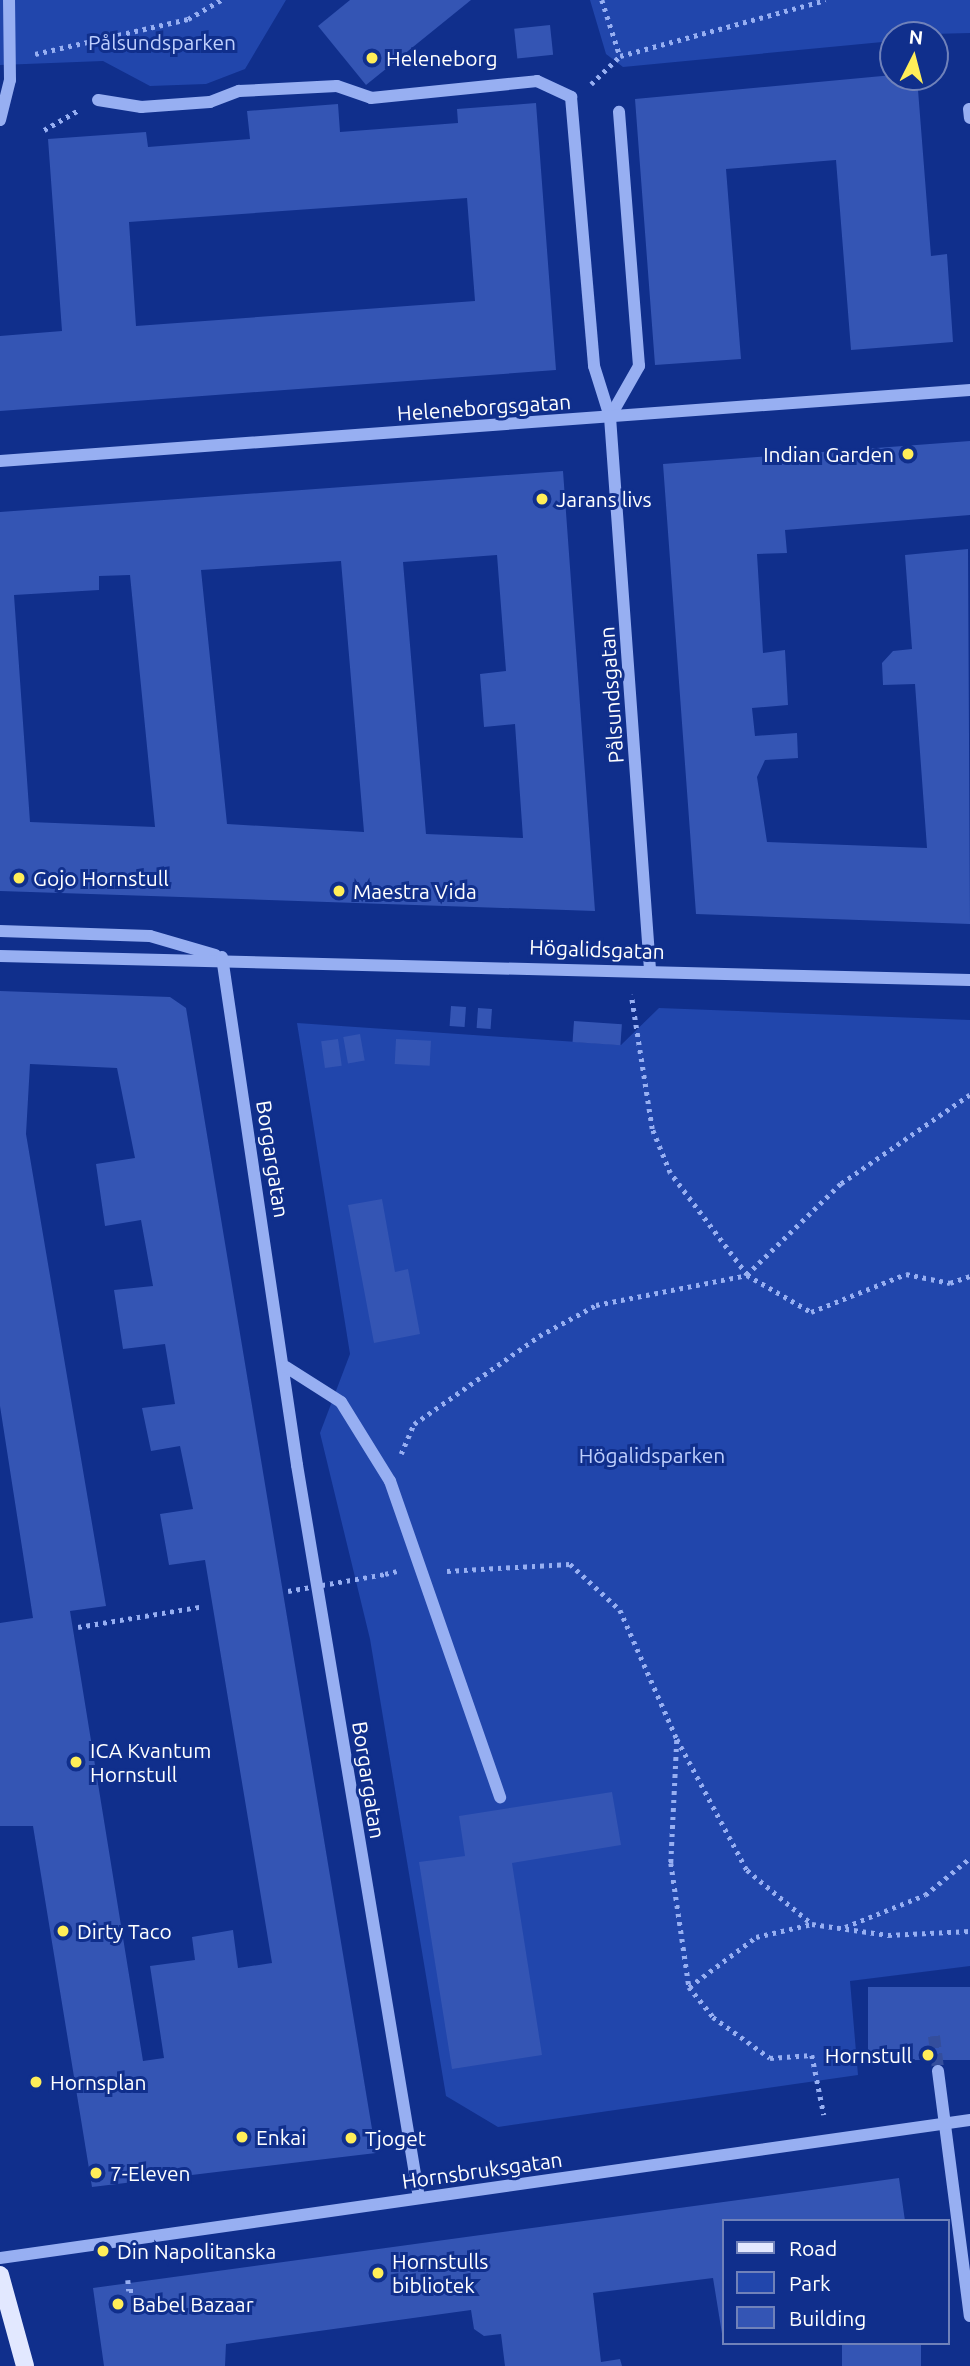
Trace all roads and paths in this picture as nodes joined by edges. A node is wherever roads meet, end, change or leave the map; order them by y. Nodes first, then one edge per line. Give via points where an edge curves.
1 (9, 0) edge
2 (221, 0) edge
3 (602, 0) edge
4 (826, 0) edge
5 (620, 56) junction
6 (11, 57) junction
7 (598, 80) dead end
8 (97, 100) joint
9 (969, 109) edge
10 (619, 112) dead end
11 (970, 118) edge
12 (0, 120) edge
13 (44, 130) dead end
14 (970, 390) edge
15 (610, 417) junction
16 (0, 461) edge
17 (0, 931) edge
18 (0, 956) edge
19 (222, 957) junction
20 (628, 969) junction
21 (650, 970) junction
22 (970, 980) edge
23 (970, 1095) edge
24 (747, 1275) junction
25 (970, 1276) edge
26 (286, 1367) junction
27 (390, 1481) junction
28 (422, 1566) junction
29 (385, 1574) dead end
30 (288, 1591) dead end
31 (199, 1607) dead end
32 (78, 1627) dead end
33 (677, 1739) junction
34 (500, 1797) dead end
35 (970, 1858) edge
36 (812, 1923) junction
37 (844, 1927) junction
38 (970, 1931) edge
39 (689, 1987) junction
40 (938, 2071) tunnel mouth
41 (970, 2120) edge
42 (943, 2124) junction
43 (829, 2140) junction
44 (419, 2199) junction
45 (0, 2258) edge
46 (0, 2275) edge
47 (128, 2280) dead end
48 (136, 2291) dead end
49 (970, 2316) edge
50 (25, 2366) edge

1 - 6 street
2 - 6 path via 188,19 60,52
3 - 5 path
4 - 5 path
5 - 7 path
6 - 12 street
8 - 13 path
8 - 15 street, Pålsundsgatan via 141,107 210,102 239,91 337,86 371,98 537,81 571,97 594,366
9 - 11 street
10 - 15 street via 639,366
14 - 15 street, Heleneborgsgatan
15 - 16 street, Heleneborgsgatan
15 - 21 street, Pålsundsgatan
17 - 19 street, Högalidsgatan via 150,936
18 - 19 street, Högalidsgatan via 153,963
19 - 20 street, Högalidsgatan
19 - 26 street, Borgargatan
20 - 21 street, Högalidsgatan
20 - 24 path via 637,1060 652,1129 670,1173
21 - 22 street, Högalidsgatan
23 - 24 path via 841,1184
24 - 25 path via 811,1312 906,1275 950,1283
24 - 27 path via 596,1304 539,1336 414,1424
26 - 27 street via 341,1402
26 - 44 street, Borgargatan via 297,1465
27 - 28 street
28 - 33 path via 570,1564 620,1610
28 - 34 street
29 - 30 path, bridge
31 - 32 path
33 - 36 path via 747,1870
33 - 39 path via 671,1863
35 - 37 path via 925,1895
36 - 37 path
36 - 39 path via 756,1937
37 - 38 path via 888,1935
39 - 43 path via 713,2017 770,2058 811,2055
40 - 42 street
41 - 42 street, Hornsbruksgatan
42 - 43 street, Hornsbruksgatan
42 - 49 street
43 - 44 street, Hornsbruksgatan
44 - 45 street, Hornsbruksgatan
46 - 50 main road
47 - 48 path via 129,2291

